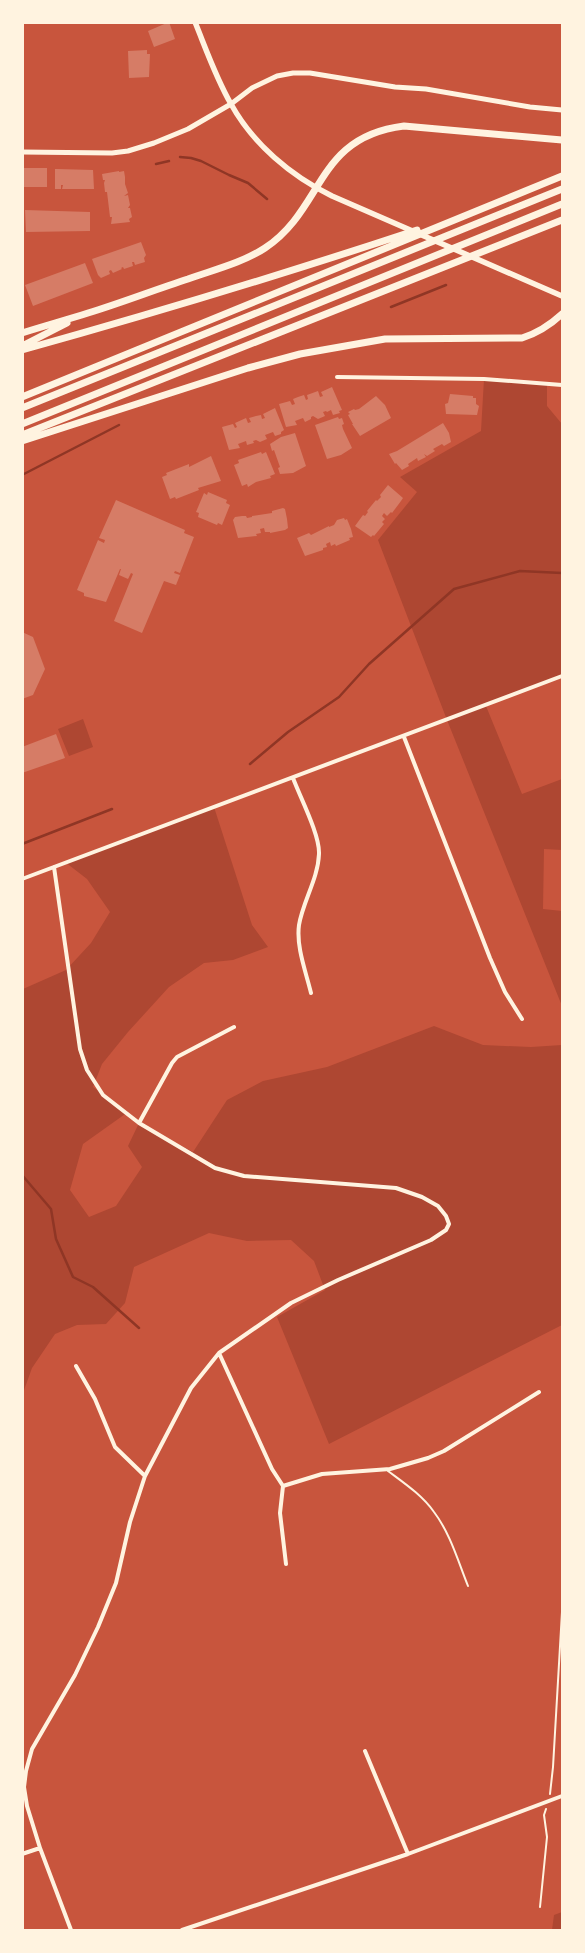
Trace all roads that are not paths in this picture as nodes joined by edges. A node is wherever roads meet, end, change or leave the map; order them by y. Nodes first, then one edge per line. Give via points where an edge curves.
1 (195, 22) edge
2 (231, 104) junction
3 (562, 110) edge
4 (562, 140) edge
5 (22, 152) edge
6 (562, 176) edge
7 (315, 188) junction
8 (562, 189) edge
9 (562, 204) edge
10 (477, 210) junction
11 (562, 220) edge
12 (562, 296) edge
13 (88, 313) junction
14 (562, 314) edge
15 (22, 333) edge
16 (22, 348) edge
17 (337, 377) dead end
18 (562, 385) edge
19 (22, 398) edge
20 (22, 408) edge
21 (22, 424) edge
22 (22, 435) edge
23 (22, 441) edge
24 (562, 676) edge
25 (404, 737) junction
26 (293, 778) junction
27 (54, 867) junction
28 (22, 879) edge
29 (311, 993) dead end
30 (522, 1019) dead end
31 (234, 1028) dead end
32 (139, 1123) junction
33 (219, 1353) junction
34 (76, 1366) dead end
35 (538, 1392) dead end
36 (386, 1470) junction
37 (145, 1476) junction
38 (283, 1486) junction
39 (286, 1564) dead end
40 (468, 1586) dead end
41 (365, 1751) dead end
42 (562, 1796) edge
43 (40, 1848) junction
44 (22, 1854) edge
45 (408, 1854) junction
46 (71, 1930) edge
47 (182, 1930) edge

1 - 2 main road
2 - 3 street via 252,88 277,76 310,73
2 - 5 street via 188,130 128,151
2 - 7 main road via 265,149
4 - 7 highway via 404,126 387,128 347,148
6 - 10 highway
7 - 12 main road
7 - 13 highway via 290,228 263,249 230,265
8 - 20 highway
9 - 21 highway
10 - 16 highway via 157,312
10 - 19 highway
11 - 22 highway
13 - 15 highway
13 - 16 highway
14 - 23 highway via 552,324 522,338 385,339 300,354
17 - 18 street via 484,379
24 - 25 street
25 - 26 street
25 - 30 street via 490,958 505,992
26 - 27 street
26 - 29 street via 317,838 319,854 299,925 302,959
27 - 28 street
27 - 32 street via 80,1049 87,1070 102,1095
31 - 32 street via 177,1057
32 - 33 street via 215,1168 244,1176 396,1188 438,1206 449,1224 431,1240 291,1304
33 - 37 street via 191,1388
33 - 38 street via 272,1470
34 - 37 street via 95,1399 115,1447
35 - 36 street via 444,1451
36 - 38 street via 322,1474
36 - 40 lane via 420,1496 434,1512 446,1532
37 - 43 street via 116,1583 75,1675 32,1748 24,1787
38 - 39 street via 280,1513
41 - 45 street
42 - 45 street
43 - 44 street
43 - 46 street
45 - 47 street

